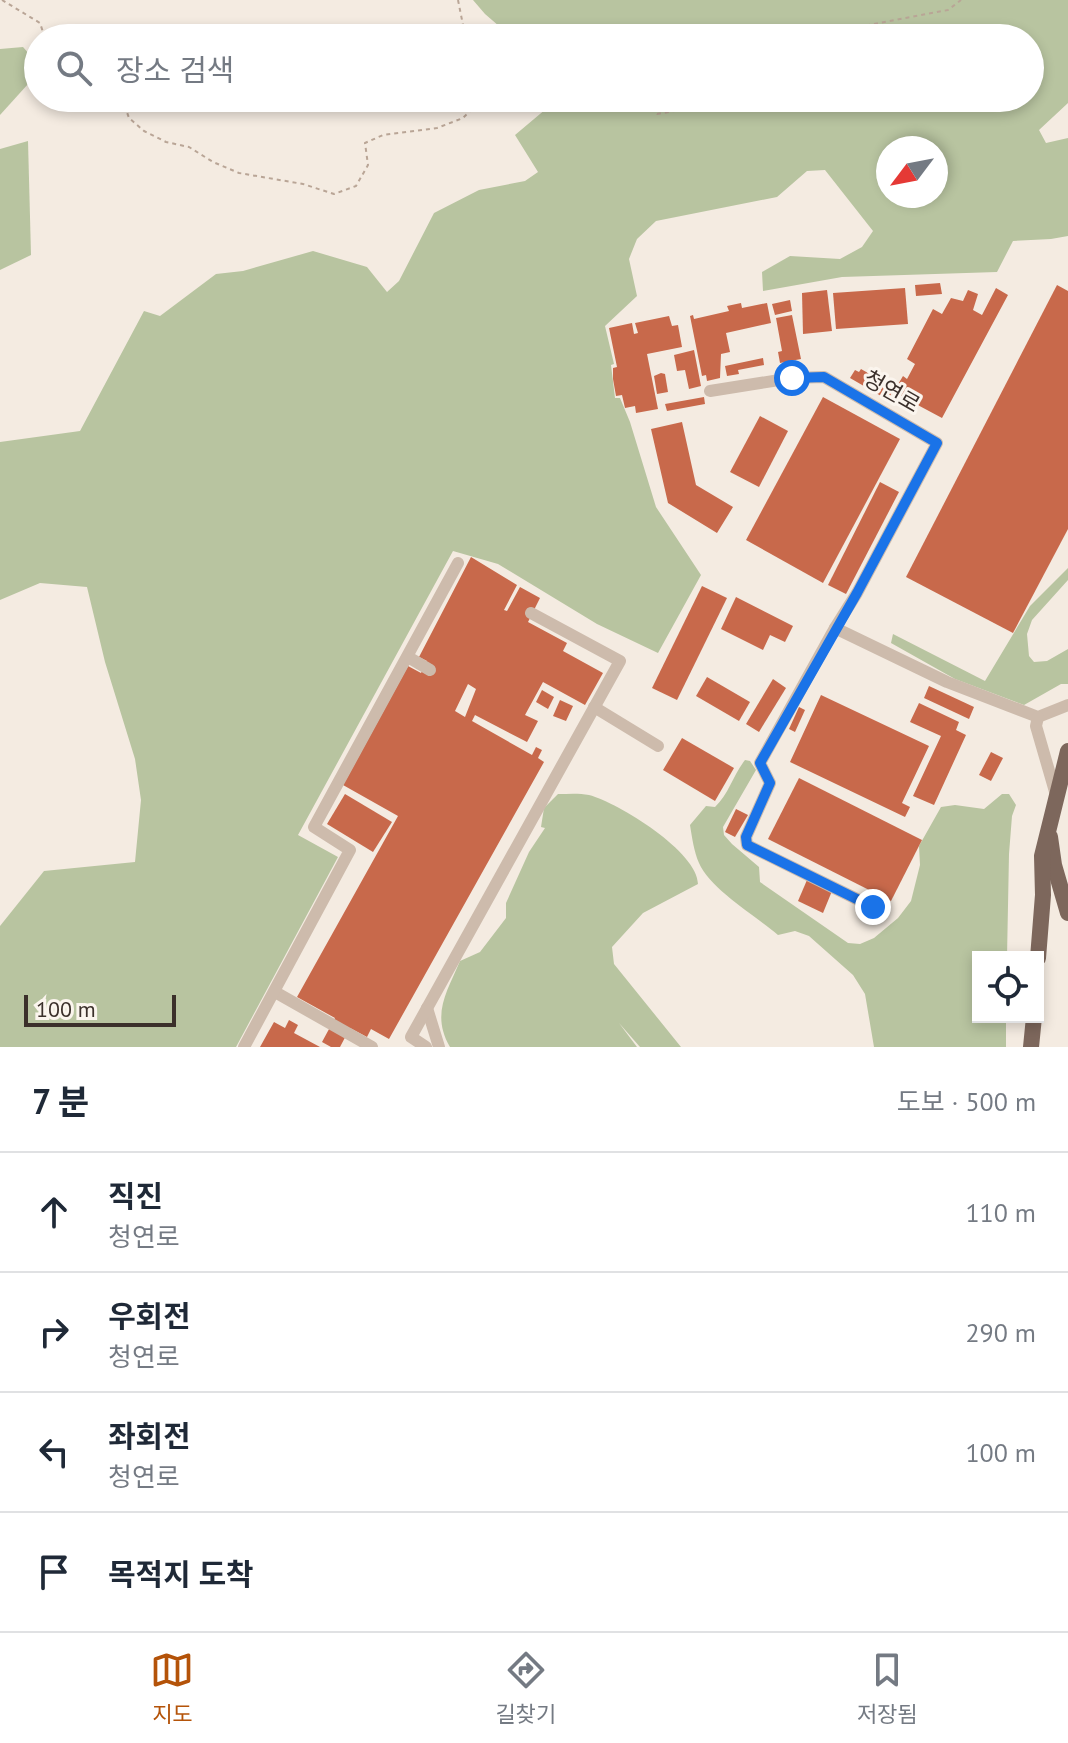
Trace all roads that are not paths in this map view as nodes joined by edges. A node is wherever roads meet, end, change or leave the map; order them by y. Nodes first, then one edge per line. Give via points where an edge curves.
1 (710, 391) dead end
2 (458, 563) dead end
3 (531, 613) dead end
4 (835, 628) junction
5 (408, 657) junction
6 (430, 670) dead end
7 (1068, 705) edge
8 (594, 707) junction
9 (1038, 717) junction
10 (658, 746) dead end
11 (1068, 751) edge
12 (1055, 806) junction
13 (873, 907) dead end
14 (1068, 913) edge
15 (1039, 951) edge
16 (275, 992) junction
17 (427, 1008) junction
18 (1033, 1023) edge
19 (408, 1042) edge
20 (244, 1047) edge
21 (372, 1047) edge
22 (426, 1047) edge
23 (439, 1047) edge
24 (1031, 1047) edge

1 - 4 street, 청연로 via 824,377 937,443
2 - 5 street
3 - 8 street via 620,661
4 - 9 street via 947,682
4 - 13 street, 청연로 via 760,763 770,783 747,845
5 - 6 street
5 - 16 street via 314,827 350,850
7 - 9 street
8 - 10 street
8 - 17 street
9 - 12 street
11 - 12 main road
12 - 14 main road via 1050,841
12 - 15 main road via 1042,856
16 - 20 street
16 - 21 street
17 - 19 street
17 - 23 street
18 - 24 main road
19 - 22 street

